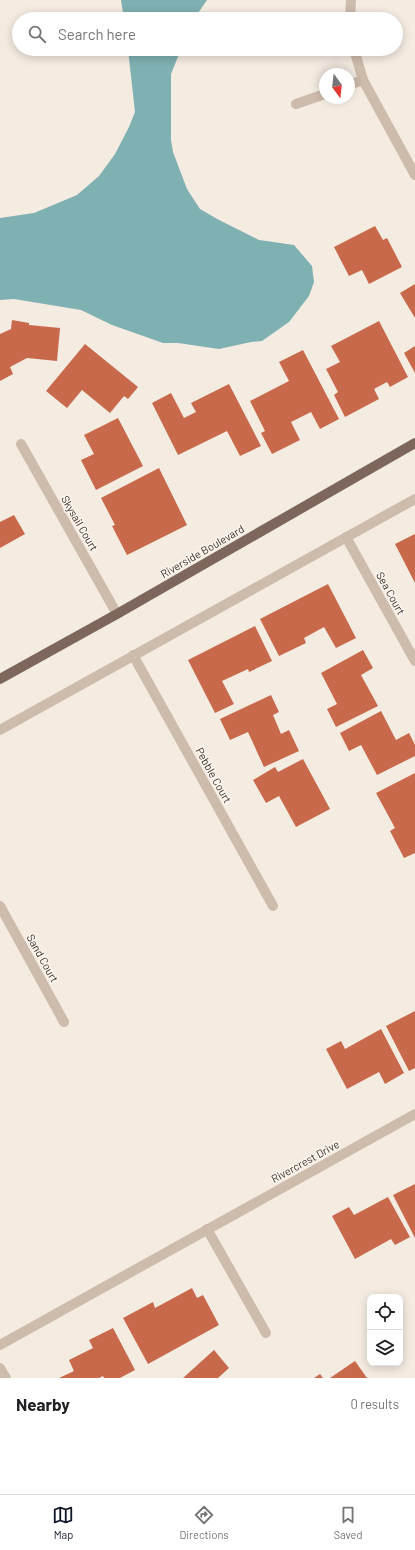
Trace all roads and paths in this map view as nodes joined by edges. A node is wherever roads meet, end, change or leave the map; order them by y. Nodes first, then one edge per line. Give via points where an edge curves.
1 (351, 0) edge
2 (350, 12) edge
3 (356, 56) edge
4 (363, 80) junction
5 (355, 83) edge
6 (319, 96) edge
7 (296, 104) dead end
8 (415, 175) edge
9 (21, 444) dead end
10 (415, 444) edge
11 (415, 499) edge
12 (346, 537) junction
13 (117, 614) junction
14 (133, 655) junction
15 (415, 661) edge
16 (0, 679) edge
17 (0, 730) edge
18 (0, 906) edge
19 (273, 906) dead end
20 (64, 1022) dead end
21 (415, 1114) edge
22 (207, 1229) junction
23 (266, 1333) dead end
24 (0, 1345) edge
25 (0, 1368) edge
26 (6, 1378) edge

1 - 2 street
3 - 4 street
4 - 5 street
4 - 8 street
6 - 7 street
9 - 13 street, Skysail Court
10 - 13 main road, Riverside Boulevard
11 - 12 street
12 - 14 street
12 - 15 street, Sea Court
13 - 16 main road, Riverside Boulevard
14 - 17 street
14 - 19 street, Pebble Court
18 - 20 street, Sand Court
21 - 22 street, Rivercrest Drive
22 - 23 street
22 - 24 street, Rivercrest Drive
25 - 26 street

